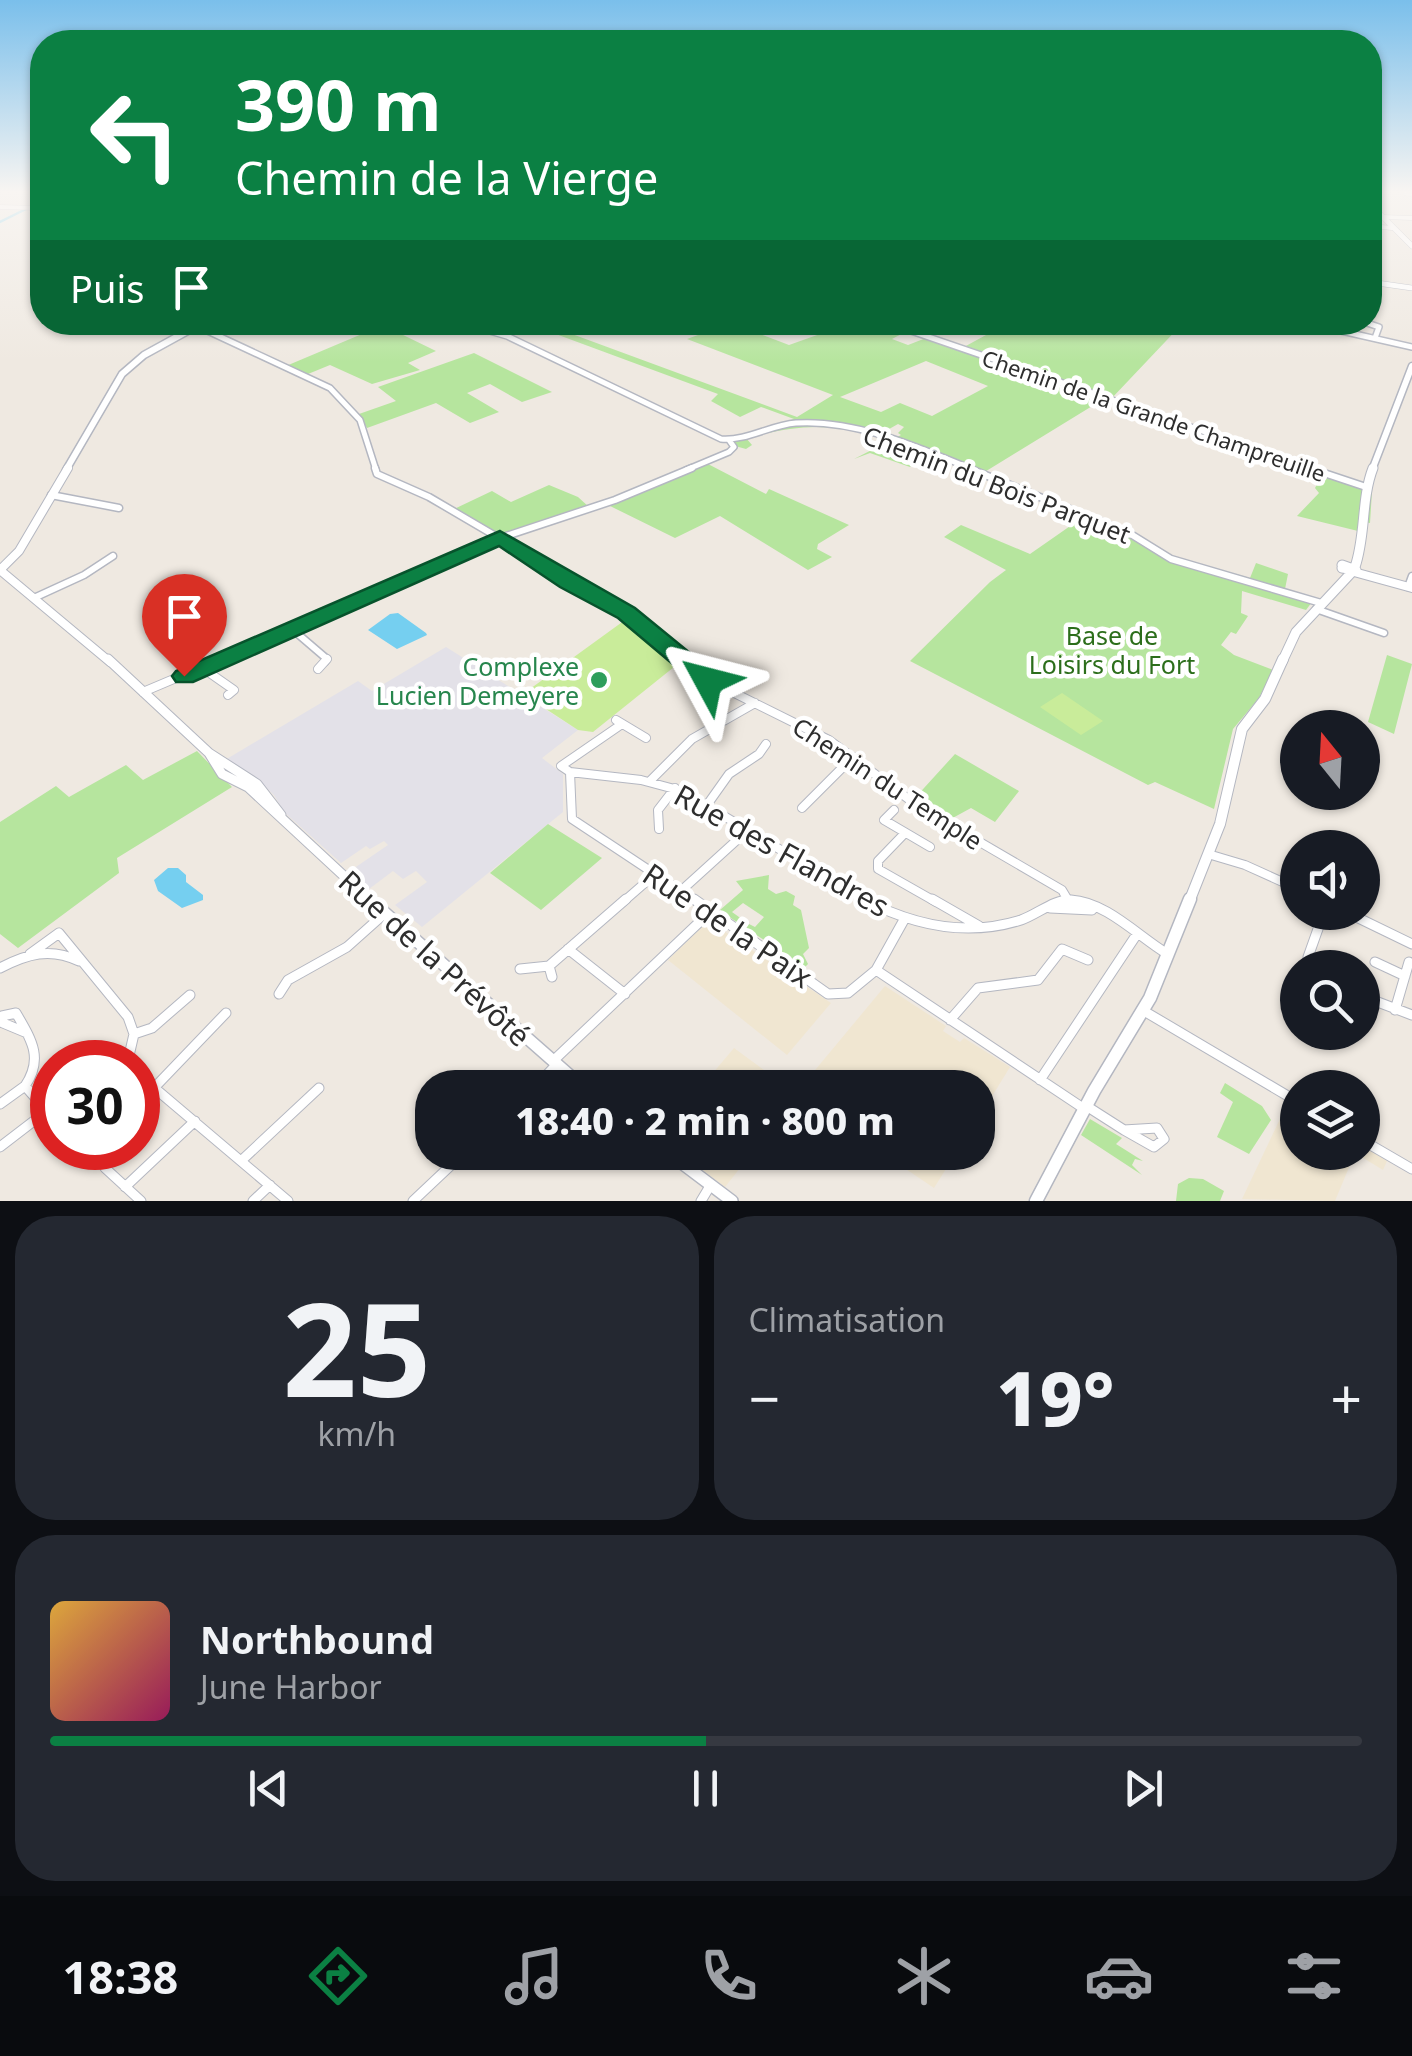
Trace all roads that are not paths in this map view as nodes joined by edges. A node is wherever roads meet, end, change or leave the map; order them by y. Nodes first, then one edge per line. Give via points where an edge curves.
1 (1382, 284) edge
2 (1412, 288) edge
3 (180, 335) edge
4 (223, 335) edge
5 (504, 335) edge
6 (924, 335) edge
7 (1356, 335) edge
8 (1376, 335) edge
9 (1374, 339) junction
10 (1412, 347) edge
11 (1412, 366) edge
12 (729, 440) junction
13 (1366, 487) junction
14 (50, 495) junction
15 (119, 508) dead end
16 (500, 537) junction
17 (114, 556) dead end
18 (0, 568) edge
19 (1350, 569) junction
20 (1412, 576) edge
21 (1410, 588) edge
22 (36, 597) junction
23 (1318, 606) junction
24 (292, 629) junction
25 (1384, 633) dead end
26 (203, 669) junction
27 (318, 669) dead end
28 (142, 693) junction
29 (228, 695) dead end
30 (755, 703) junction
31 (646, 738) dead end
32 (766, 744) dead end
33 (853, 757) junction
34 (570, 772) junction
35 (651, 780) junction
36 (675, 788) junction
37 (707, 805) junction
38 (802, 808) dead end
39 (894, 810) dead end
40 (659, 829) dead end
41 (748, 830) junction
42 (904, 832) junction
43 (930, 847) dead end
44 (1208, 854) junction
45 (654, 875) junction
46 (1280, 882) edge
47 (683, 889) junction
48 (1064, 902) junction
49 (934, 906) junction
50 (709, 913) junction
51 (384, 914) junction
52 (905, 918) junction
53 (927, 923) junction
54 (981, 926) junction
55 (1380, 928) edge
56 (1137, 934) junction
57 (1412, 944) edge
58 (568, 949) junction
59 (30, 954) junction
60 (1168, 954) junction
61 (1088, 960) dead end
62 (1409, 962) dead end
63 (84, 964) junction
64 (1380, 964) edge
65 (549, 966) junction
66 (0, 968) edge
67 (520, 969) dead end
68 (876, 970) junction
69 (1405, 976) junction
70 (552, 977) dead end
71 (279, 994) dead end
72 (625, 994) junction
73 (190, 996) dead end
74 (1380, 1004) edge
75 (1395, 1010) junction
76 (1144, 1011) junction
77 (226, 1013) dead end
78 (1412, 1015) edge
79 (950, 1020) junction
80 (27, 1034) dead end
81 (134, 1034) junction
82 (132, 1040) edge
83 (554, 1064) junction
84 (549, 1070) edge
85 (562, 1070) edge
86 (1040, 1080) junction
87 (160, 1082) edge
88 (25, 1086) junction
89 (319, 1088) dead end
90 (30, 1091) edge
91 (1280, 1091) edge
92 (160, 1093) edge
93 (0, 1104) edge
94 (1084, 1108) junction
95 (195, 1121) junction
96 (30, 1125) edge
97 (1124, 1130) dead end
98 (0, 1148) edge
99 (1380, 1151) edge
100 (242, 1160) junction
101 (107, 1170) edge
102 (445, 1170) edge
103 (690, 1170) edge
104 (1412, 1170) edge
105 (270, 1185) junction
106 (710, 1186) junction
107 (125, 1187) junction
108 (141, 1201) edge
109 (253, 1201) edge
110 (288, 1201) edge
111 (413, 1201) edge
112 (701, 1201) edge
113 (732, 1201) edge
114 (1036, 1201) edge

1 - 2 street
3 - 14 street via 122,374
4 - 16 street, Chemin du Temple via 328,386 360,420 375,473
5 - 12 street
6 - 13 street, Chemin de la Grande Champreuille
7 - 9 street
8 - 9 street
9 - 10 street
11 - 13 main road
12 - 16 street via 729,452 642,490
12 - 23 street, Chemin du Bois Parquet via 795,423 854,428 1133,535 1170,559
13 - 19 main road via 1362,541
14 - 15 street
14 - 18 street via 12,560
16 - 24 street
16 - 30 street, Chemin du Temple via 630,615 696,674
17 - 22 street
18 - 22 street, Rue de la Prévôté
19 - 21 street
19 - 23 main road
20 - 21 street
22 - 28 street, Rue de la Prévôté
23 - 25 street, Chemin du Bois Parquet
23 - 44 main road via 1294,635 1265,699 1241,731
24 - 26 street
24 - 27 street via 327,659
26 - 28 street
26 - 29 street via 234,690
28 - 51 street, Rue de la Prévôté via 209,753 222,774 242,783
30 - 33 street, Chemin du Temple
30 - 35 street via 692,739
31 - 34 street via 618,722 560,766
32 - 37 street via 728,775
33 - 38 street
33 - 48 street, Chemin du Temple via 918,806 1050,883
34 - 35 street, Rue des Flandres
34 - 45 street, Rue de la Paix via 572,819
35 - 36 street, Rue des Flandres
36 - 37 street, Rue des Flandres
36 - 40 street via 658,810
37 - 41 street, Rue des Flandres
39 - 42 street via 884,820
41 - 47 street
41 - 52 street, Rue des Flandres
42 - 43 street
42 - 49 street via 877,867
44 - 46 street
44 - 60 main road
45 - 47 street, Rue de la Paix
45 - 58 street
47 - 50 street, Rue de la Paix
48 - 54 street, Rue des Flandres
48 - 56 street
49 - 53 street
49 - 54 street
50 - 68 street, Rue de la Paix via 831,995 846,994
50 - 72 street
51 - 71 street via 347,948 295,975
51 - 83 street, Rue de la Prévôté
52 - 53 street, Rue des Flandres
52 - 68 street
53 - 54 street, Rue des Flandres
55 - 57 street
56 - 60 street
56 - 86 street
58 - 65 street
58 - 72 street
59 - 63 street via 58,951
59 - 63 street via 57,930
59 - 66 street
60 - 76 main road
61 - 79 street via 1062,949 1038,980 978,988
62 - 69 street
63 - 81 street
64 - 69 street
65 - 67 street
65 - 70 street
68 - 79 street
69 - 75 street
72 - 83 street
73 - 81 street via 152,1028
74 - 75 street
75 - 78 street
76 - 91 street
76 - 94 main road
77 - 87 street
79 - 86 street
80 - 88 street via 39,1057
81 - 82 street
83 - 84 street
83 - 85 street, Rue de la Prévôté
86 - 94 street
88 - 90 street
88 - 93 street
89 - 100 street
92 - 95 street
94 - 97 street
94 - 114 main road
95 - 100 street
95 - 107 street
96 - 98 street
99 - 104 street
100 - 105 street
101 - 107 street
102 - 111 street
103 - 106 street
105 - 109 street
105 - 110 street
106 - 112 street
106 - 113 street
107 - 108 street

